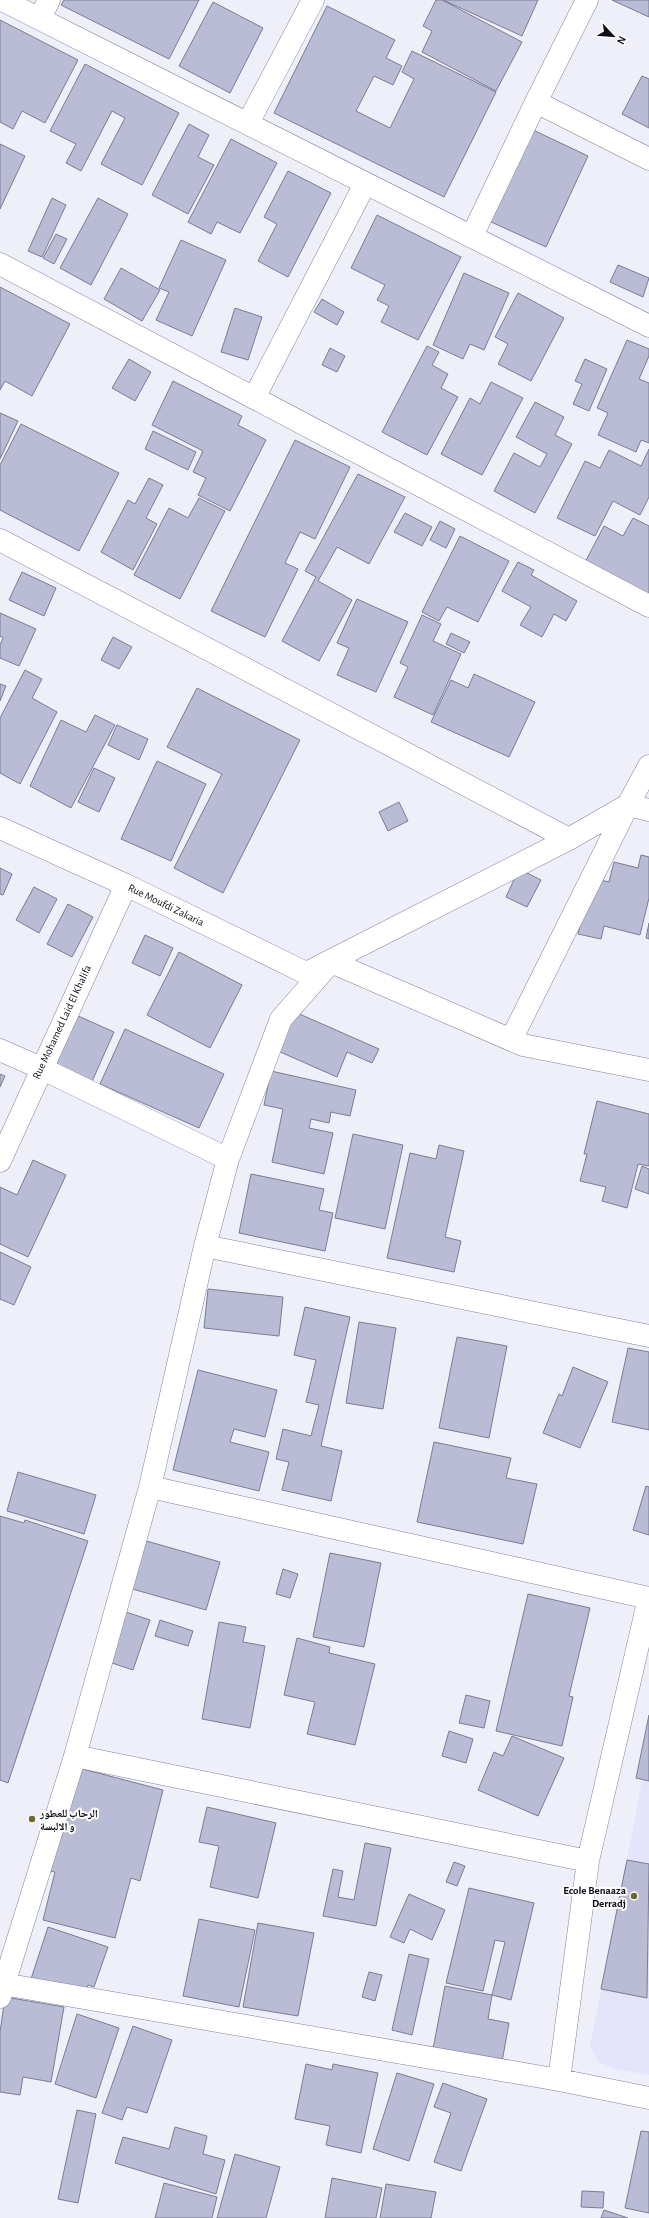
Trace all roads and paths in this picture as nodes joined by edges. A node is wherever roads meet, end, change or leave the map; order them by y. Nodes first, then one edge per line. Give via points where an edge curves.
1 (2, 0) edge
2 (313, 0) edge
3 (587, 0) edge
4 (44, 9) edge
5 (536, 102) junction
6 (248, 124) junction
7 (649, 159) edge
8 (365, 184) junction
9 (472, 236) junction
10 (0, 264) edge
11 (649, 326) edge
12 (254, 398) junction
13 (0, 540) edge
14 (649, 606) edge
15 (649, 766) edge
16 (628, 805) junction
17 (649, 810) edge
18 (0, 828) edge
19 (569, 839) junction
20 (126, 885) junction
21 (331, 962) junction
22 (306, 973) junction
23 (511, 1040) junction
24 (0, 1050) edge
25 (41, 1068) junction
26 (649, 1070) edge
27 (228, 1159) junction
28 (0, 1161) edge
29 (205, 1246) junction
30 (649, 1336) edge
31 (150, 1487) junction
32 (649, 1598) edge
33 (75, 1756) junction
34 (588, 1861) junction
35 (2, 1990) edge
36 (559, 2080) junction
37 (649, 2098) edge

1 - 4 street
2 - 6 street
3 - 5 street
4 - 6 street
5 - 7 street
5 - 9 street
6 - 8 street
8 - 9 street
8 - 12 street
9 - 11 street
10 - 12 street
12 - 14 street
13 - 19 street
15 - 16 street
16 - 17 street
16 - 19 street
16 - 23 street
18 - 20 street, Rue Moufdi Zakaria
19 - 22 street
20 - 22 street, Rue Moufdi Zakaria
20 - 25 street, Rue Mohamed Laid El Khalifa
21 - 22 street
21 - 23 street
21 - 27 street via 281,1019
23 - 26 street via 523,1045
24 - 25 street
25 - 27 street
25 - 28 street, Rue Mohamed Laid El Khalifa
27 - 29 street
29 - 30 street
29 - 31 street
31 - 32 street
31 - 33 street
32 - 34 street
33 - 34 street
33 - 35 street
34 - 36 street
35 - 36 street
36 - 37 street

